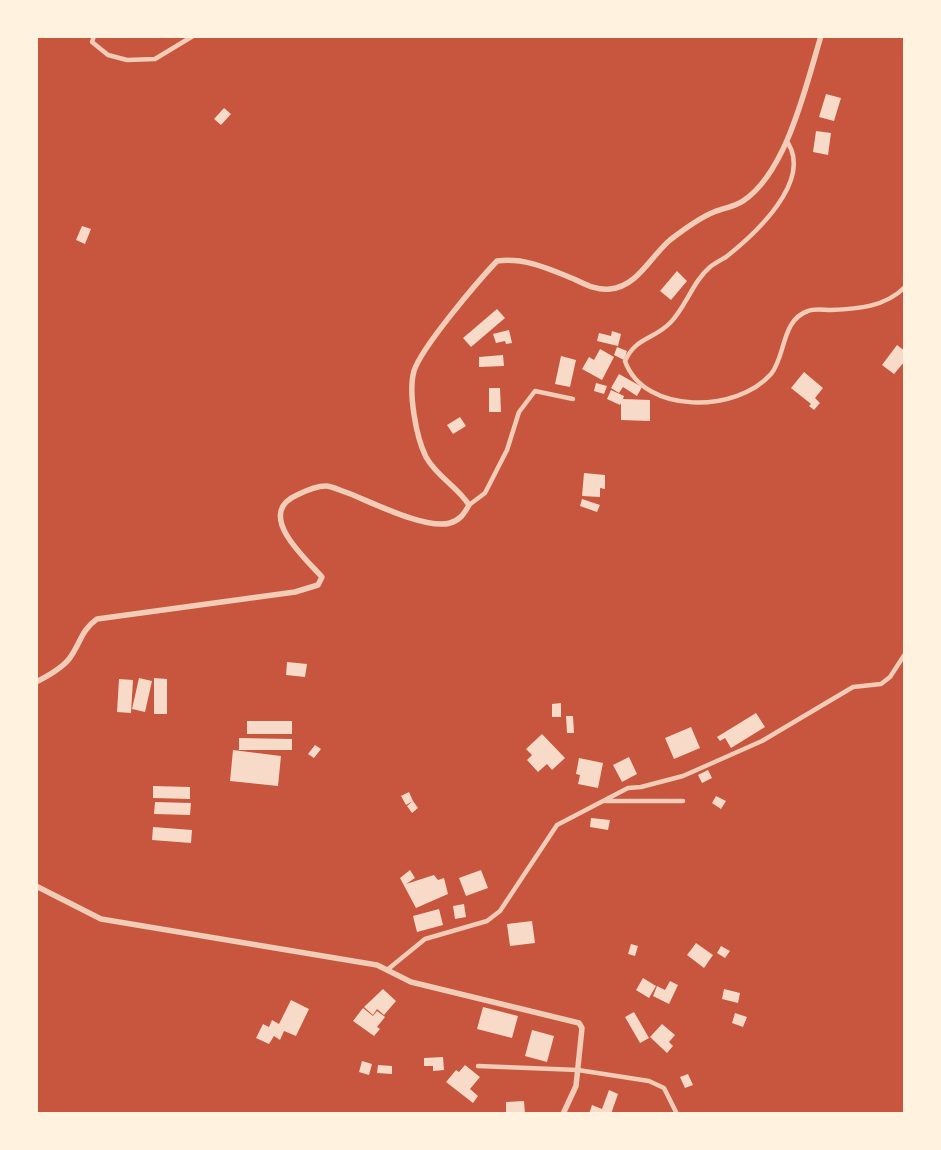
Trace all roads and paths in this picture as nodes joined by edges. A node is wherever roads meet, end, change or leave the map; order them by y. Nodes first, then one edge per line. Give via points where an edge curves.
1 (94, 36) edge
2 (193, 36) edge
3 (821, 36) edge
4 (788, 143) junction
5 (905, 287) edge
6 (573, 399) dead end
7 (469, 505) junction
8 (905, 654) edge
9 (36, 682) edge
10 (600, 801) junction
11 (682, 801) dead end
12 (36, 886) edge
13 (387, 970) junction
14 (478, 1066) dead end
15 (578, 1070) junction
16 (564, 1114) edge
17 (677, 1114) edge

1 - 2 street via 92,42 108,55 127,60 155,59
3 - 4 street
4 - 5 street via 795,160 793,178 785,194 741,243 709,268 669,324 654,336 640,340 630,350 625,361 629,373 643,387 663,398 685,402 710,401 740,394 770,374 779,360 788,330 808,310 871,306 892,298
4 - 7 street via 751,195 679,233 620,288 607,290 588,286 543,267 519,261 497,262 487,272 419,358 412,380 416,423 426,456 434,469 456,488
6 - 7 street via 535,391 528,398 485,493
7 - 9 street via 462,516 449,523 436,524 326,486 306,491 284,504 282,521 289,541 322,577 318,585 295,592 97,619 84,630 70,658 52,674
8 - 10 street via 890,677 881,684 853,687 762,741 683,776 628,788
10 - 11 street
10 - 13 street via 557,825 510,898 494,916 487,921 424,939
12 - 13 street via 101,919 377,965
13 - 15 street via 411,982 579,1023 582,1028
14 - 15 street
15 - 16 street via 575,1093
15 - 17 street via 656,1083 664,1088

